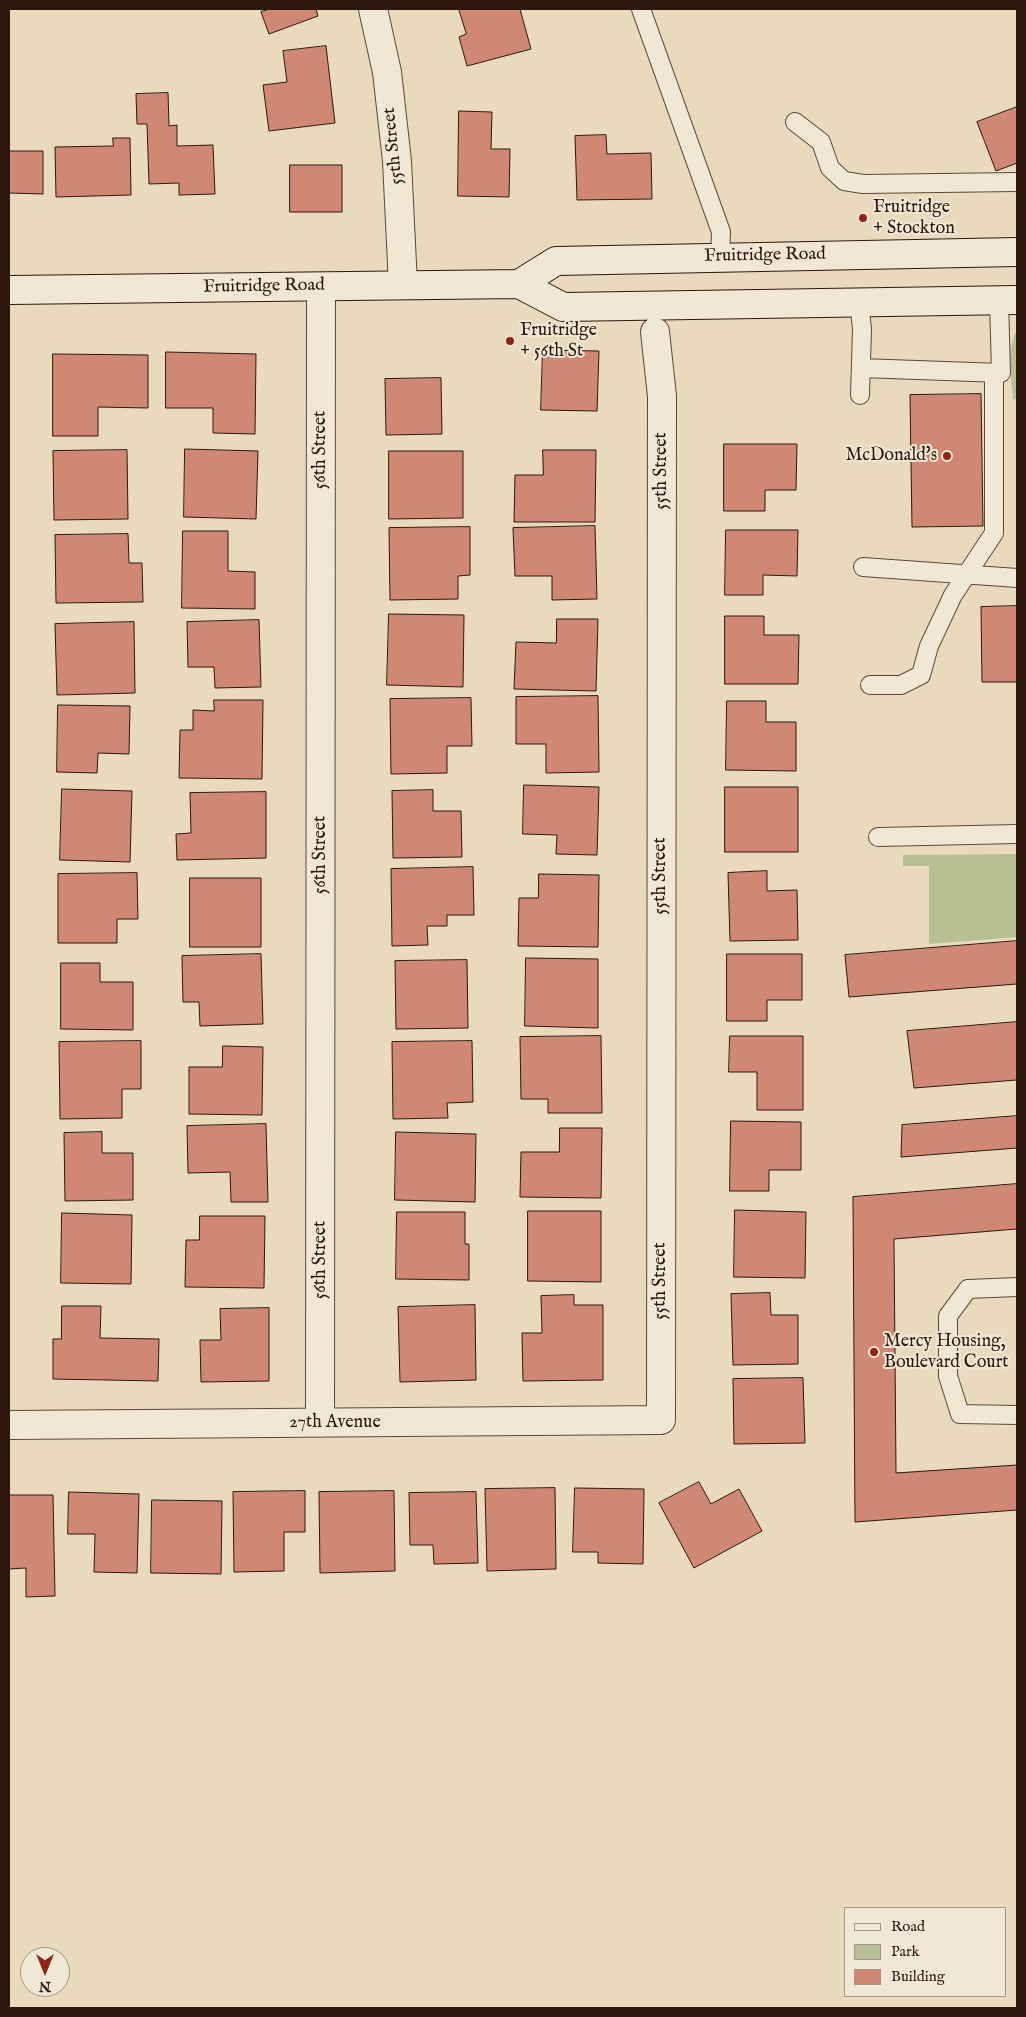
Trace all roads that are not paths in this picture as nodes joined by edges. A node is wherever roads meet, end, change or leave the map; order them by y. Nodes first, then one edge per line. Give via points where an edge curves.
1 (373, 9) edge
2 (640, 9) edge
3 (795, 122) dead end
4 (1017, 182) edge
5 (1017, 252) edge
6 (720, 257) junction
7 (519, 284) junction
8 (403, 285) junction
9 (321, 287) junction
10 (9, 290) edge
11 (1008, 300) edge
12 (859, 302) junction
13 (655, 332) dead end
14 (861, 368) junction
15 (994, 372) junction
16 (860, 395) dead end
17 (863, 567) dead end
18 (967, 574) junction
19 (1017, 578) edge
20 (870, 686) dead end
21 (1017, 834) edge
22 (878, 837) dead end
23 (1017, 1287) edge
24 (1017, 1416) edge
25 (661, 1420) joint
26 (320, 1423) junction
27 (9, 1425) edge

1 - 8 street, 55th Street via 387,72 398,161
2 - 6 lane via 721,232
3 - 4 lane via 822,142 830,168 844,182
5 - 6 street, Fruitridge Road
6 - 7 street, Fruitridge Road via 556,261
7 - 8 street, Fruitridge Road
7 - 12 street, Fruitridge Road via 563,307
8 - 9 street, Fruitridge Road
9 - 10 street, Fruitridge Road
9 - 26 street, 56th Street
11 - 12 street, Fruitridge Road
11 - 15 lane via 1001,373
12 - 14 lane
13 - 25 street, 55th Street via 662,396
14 - 15 lane
14 - 16 lane
15 - 18 lane via 994,533
17 - 18 lane
18 - 19 lane
18 - 20 lane via 953,595 929,646 921,675 901,685
21 - 22 lane
23 - 24 lane via 968,1289 948,1316 948,1376 960,1414
25 - 26 street, 27th Avenue
26 - 27 street, 27th Avenue

